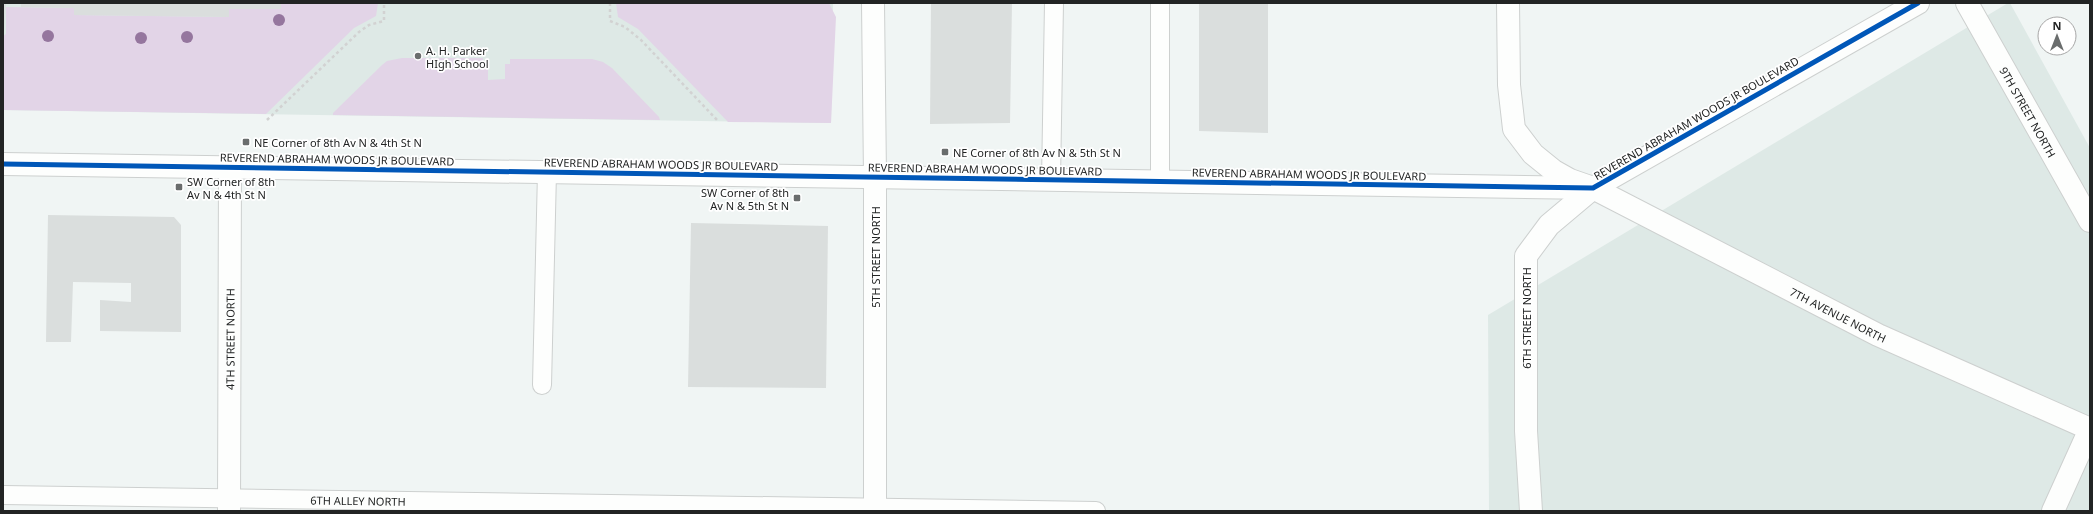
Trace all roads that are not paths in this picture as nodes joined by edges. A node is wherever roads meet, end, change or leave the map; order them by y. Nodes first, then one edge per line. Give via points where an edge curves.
1 (873, 3) edge
2 (1054, 3) edge
3 (1160, 3) edge
4 (1508, 3) edge
5 (1918, 3) edge
6 (1967, 3) edge
7 (3, 164) edge
8 (230, 167) junction
9 (547, 172) junction
10 (875, 177) junction
11 (1051, 180) junction
12 (1160, 182) junction
13 (1593, 188) junction
14 (2090, 221) edge
15 (542, 385) dead end
16 (2090, 429) edge
17 (3, 496) edge
18 (229, 505) edge
19 (875, 509) edge
20 (1096, 511) edge
21 (1531, 511) edge
22 (2053, 511) edge

1 - 10 main road, 5TH STREET NORTH
2 - 11 lane
3 - 12 lane
4 - 13 main road via 1509,85 1514,129 1533,154 1554,171
5 - 13 main road, REVEREND ABRAHAM WOODS JR BOULEVARD
6 - 14 main road, 9TH STREET NORTH
7 - 8 main road, REVEREND ABRAHAM WOODS JR BOULEVARD
8 - 9 main road, REVEREND ABRAHAM WOODS JR BOULEVARD
8 - 18 main road, 4TH STREET NORTH
9 - 10 main road, REVEREND ABRAHAM WOODS JR BOULEVARD
9 - 15 lane
10 - 11 main road, REVEREND ABRAHAM WOODS JR BOULEVARD
10 - 19 main road, 5TH STREET NORTH
11 - 12 main road, REVEREND ABRAHAM WOODS JR BOULEVARD
12 - 13 main road, REVEREND ABRAHAM WOODS JR BOULEVARD
13 - 16 main road, 7TH AVENUE NORTH via 1878,335
13 - 21 main road, 6TH STREET NORTH via 1549,225 1526,256 1526,431
16 - 22 main road
17 - 18 lane, 6TH ALLEY NORTH
18 - 19 lane, 6TH ALLEY NORTH
19 - 20 lane, 6TH ALLEY NORTH

